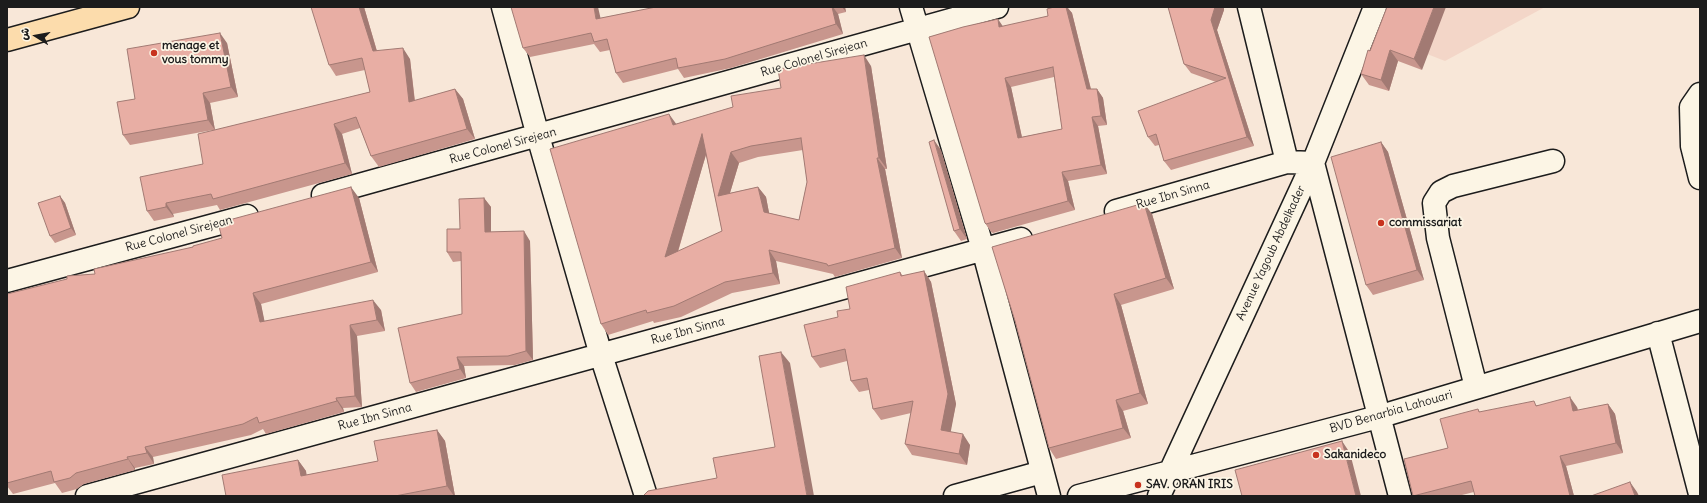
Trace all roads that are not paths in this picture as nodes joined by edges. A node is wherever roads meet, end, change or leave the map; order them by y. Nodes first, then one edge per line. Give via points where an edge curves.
1 (128, 7) edge
2 (503, 7) edge
3 (910, 7) edge
4 (997, 7) edge
5 (1249, 7) edge
6 (1375, 7) edge
7 (83, 13) edge
8 (917, 28) junction
9 (7, 40) edge
10 (1700, 94) edge
11 (538, 136) junction
12 (1553, 161) dead end
13 (1287, 162) junction
14 (1313, 163) junction
15 (1700, 178) edge
16 (307, 199) edge
17 (269, 210) edge
18 (1097, 217) edge
19 (1037, 234) edge
20 (984, 249) junction
21 (7, 281) edge
22 (1700, 321) edge
23 (1658, 333) junction
24 (601, 354) junction
25 (1476, 388) junction
26 (1378, 417) junction
27 (1042, 472) junction
28 (1170, 472) junction
29 (1700, 494) edge
30 (87, 496) edge
31 (646, 496) edge
32 (955, 496) edge
33 (1049, 496) edge
34 (1079, 496) edge
35 (1159, 496) edge
36 (1400, 496) edge

1 - 7 main road
2 - 11 street
3 - 8 street
4 - 8 street, Rue Colonel Sirejean
5 - 13 street
6 - 14 street, Avenue Yagoub Abdelkader
7 - 9 main road
8 - 11 street, Rue Colonel Sirejean
8 - 20 street
10 - 15 street via 1691,107 1692,146
11 - 16 street, Rue Colonel Sirejean
11 - 24 street
12 - 25 street via 1453,186 1441,192 1434,203 1438,238
13 - 14 street, Rue Ibn Sinna
13 - 18 street, Rue Ibn Sinna
14 - 26 street
14 - 28 street, Avenue Yagoub Abdelkader
17 - 21 street, Rue Colonel Sirejean
19 - 20 street, Rue Ibn Sinna
20 - 24 street, Rue Ibn Sinna
20 - 27 street
22 - 23 street, BVD Benarbia Lahouari
23 - 25 street, BVD Benarbia Lahouari
23 - 29 street
24 - 30 street, Rue Ibn Sinna
24 - 31 street
25 - 26 street, BVD Benarbia Lahouari
26 - 28 street, BVD Benarbia Lahouari
26 - 36 street
27 - 32 street
27 - 33 street
28 - 34 street, BVD Benarbia Lahouari
28 - 35 street, Avenue Yagoub Abdelkader

